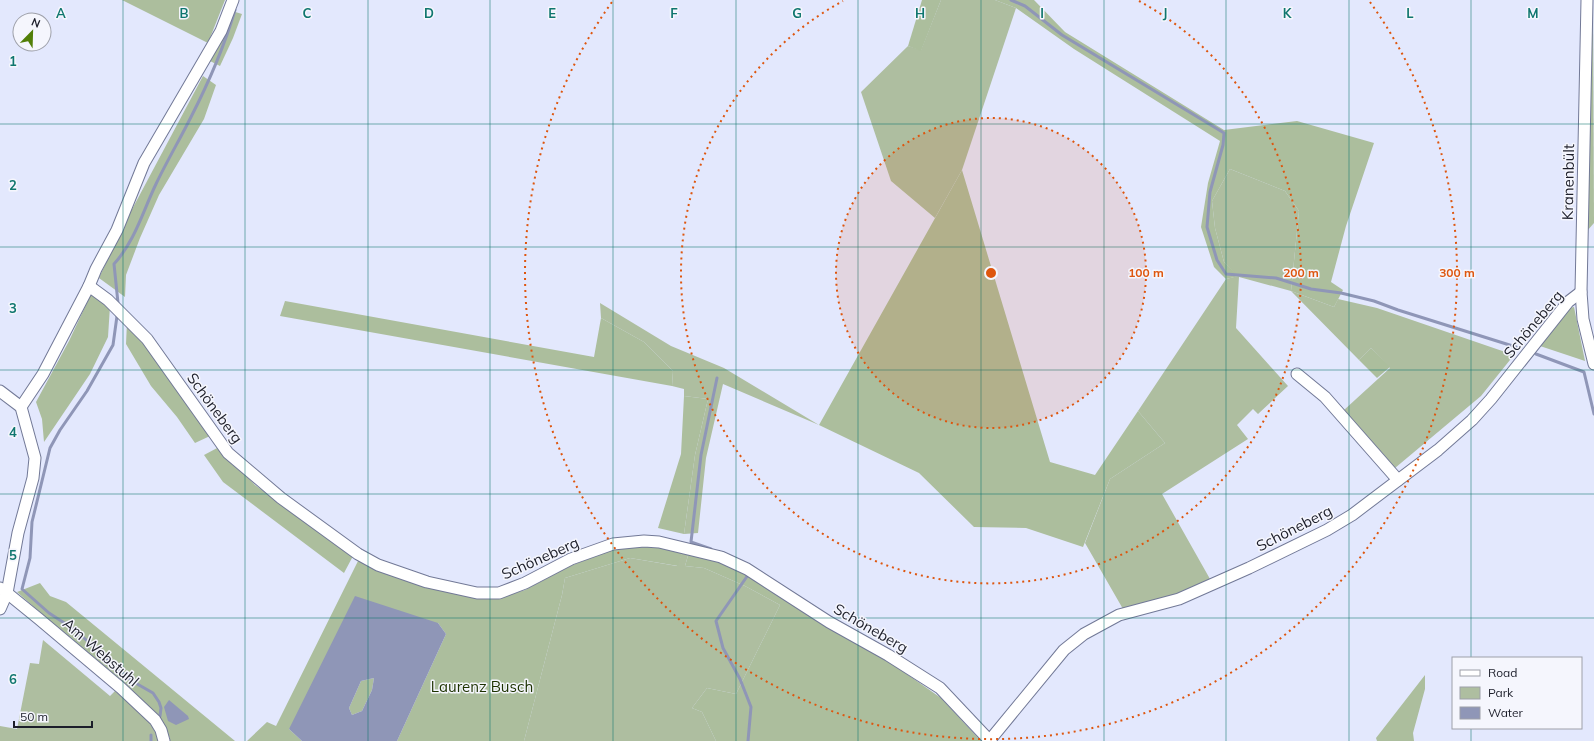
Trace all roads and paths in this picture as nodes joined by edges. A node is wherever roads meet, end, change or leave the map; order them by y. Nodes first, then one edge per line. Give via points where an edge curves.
1 (233, 0) edge
2 (1587, 0) edge
3 (90, 286) junction
4 (1581, 292) junction
5 (1594, 364) edge
6 (1297, 374) dead end
7 (0, 391) edge
8 (21, 406) junction
9 (1398, 480) junction
10 (4, 591) edge
11 (0, 609) edge
12 (164, 741) edge
13 (990, 741) edge

1 - 3 street via 221,31 144,163
2 - 4 street, Kranenbült
3 - 8 street via 43,374
3 - 13 street, Schöneberg via 108,300 147,339 228,453 281,498 358,554 378,565 427,582 477,593 498,593 525,583 571,559 613,544 644,540 721,557 746,569 940,688
4 - 5 street, Kranenbült via 1583,319
4 - 9 street, Schöneberg via 1568,302 1472,420
6 - 9 street via 1325,397
7 - 8 street
8 - 10 street via 35,458 33,478
9 - 13 street, Schöneberg via 1352,515 1327,530 1179,599 1119,616 1084,634 1064,650
10 - 11 street
10 - 12 street, Am Webstuhl via 115,683 155,720

